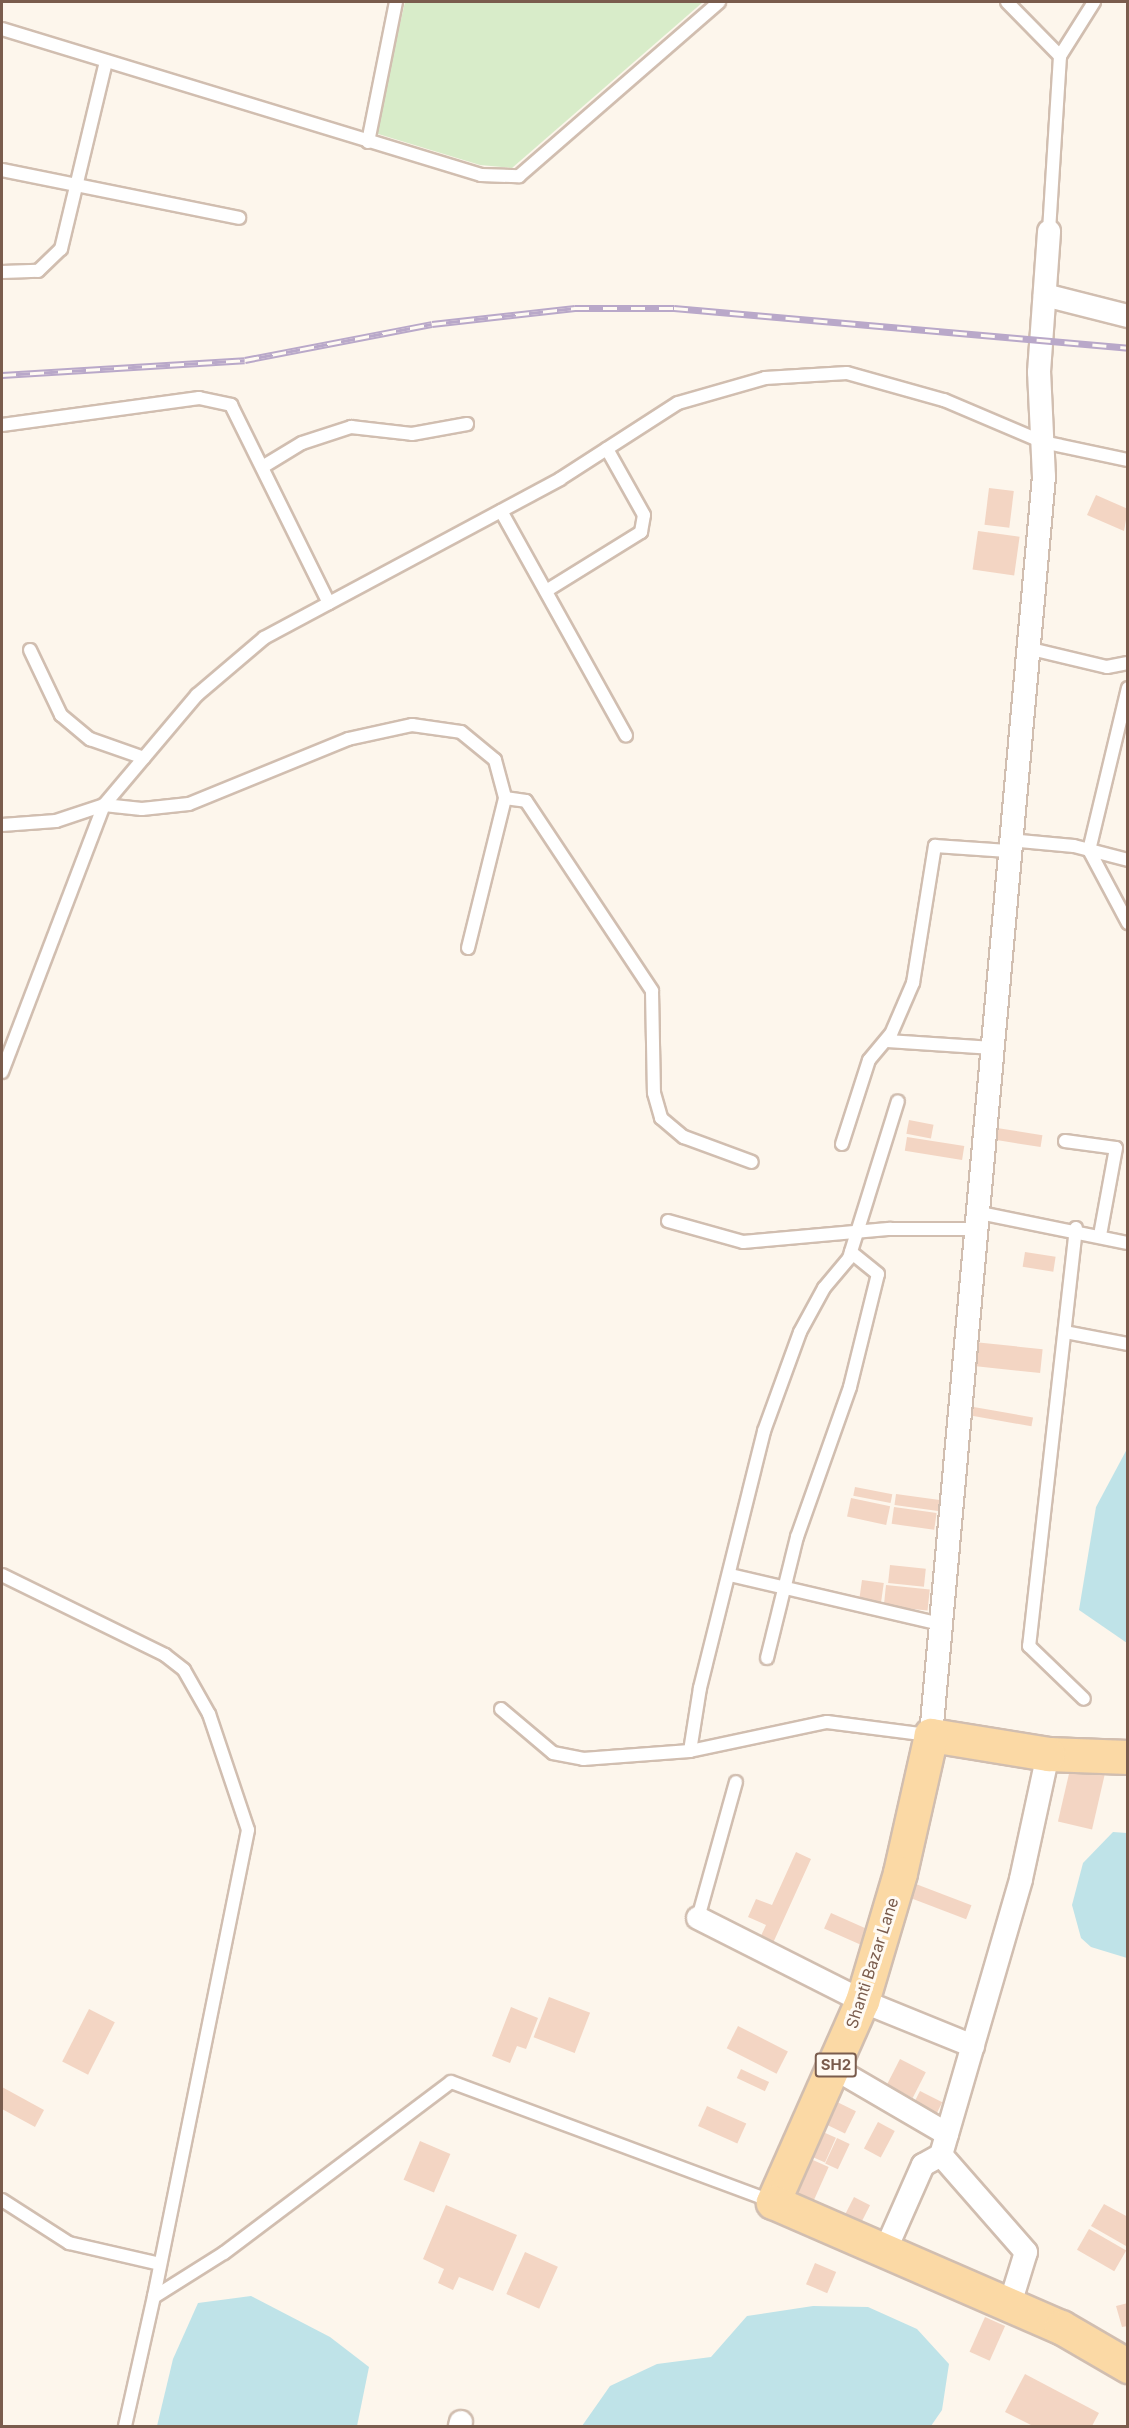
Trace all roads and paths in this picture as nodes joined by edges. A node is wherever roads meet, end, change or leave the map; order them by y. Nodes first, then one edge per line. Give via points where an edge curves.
1 (396, 2) edge
2 (719, 2) edge
3 (1007, 2) edge
4 (1094, 2) edge
5 (2, 29) edge
6 (1060, 56) junction
7 (106, 61) junction
8 (368, 142) junction
9 (2, 170) edge
10 (80, 186) junction
11 (238, 218) dead end
12 (1049, 231) joint
13 (2, 272) edge
14 (1045, 296) junction
15 (1128, 316) edge
16 (467, 424) dead end
17 (2, 425) edge
18 (1042, 442) junction
19 (607, 449) junction
20 (1128, 460) edge
21 (264, 466) junction
22 (501, 511) junction
23 (546, 591) junction
24 (329, 603) junction
25 (1027, 648) junction
26 (30, 650) dead end
27 (1128, 663) edge
28 (1128, 688) edge
29 (626, 736) dead end
30 (144, 758) junction
31 (505, 798) junction
32 (104, 805) junction
33 (2, 825) edge
34 (1008, 846) junction
35 (1089, 850) junction
36 (1128, 860) edge
37 (1128, 923) edge
38 (468, 948) dead end
39 (886, 1041) junction
40 (992, 1047) junction
41 (2, 1072) edge
42 (898, 1101) dead end
43 (1065, 1141) dead end
44 (842, 1144) dead end
45 (752, 1162) dead end
46 (668, 1221) dead end
47 (979, 1221) junction
48 (1076, 1228) junction
49 (858, 1233) junction
50 (1100, 1235) junction
51 (1128, 1243) edge
52 (851, 1252) junction
53 (1065, 1332) junction
54 (1128, 1344) edge
55 (2, 1575) edge
56 (730, 1575) junction
57 (789, 1586) junction
58 (940, 1624) junction
59 (767, 1658) dead end
60 (1084, 1699) dead end
61 (501, 1709) dead end
62 (931, 1735) junction
63 (690, 1751) junction
64 (1048, 1754) junction
65 (1128, 1757) edge
66 (736, 1782) dead end
67 (698, 1918) joint
68 (862, 2001) junction
69 (973, 2046) junction
70 (834, 2068) junction
71 (944, 2145) junction
72 (2, 2200) edge
73 (773, 2202) junction
74 (885, 2251) junction
75 (160, 2264) junction
76 (154, 2296) junction
77 (1010, 2304) junction
78 (1128, 2366) edge
79 (125, 2427) edge

1 - 8 lane
2 - 8 lane via 519,176 481,176
3 - 6 lane
4 - 6 lane
5 - 7 lane
6 - 12 lane
7 - 8 lane
7 - 10 lane
9 - 10 lane
10 - 11 lane
10 - 13 lane via 61,249 38,271
12 - 14 street
14 - 15 street
14 - 18 street via 1039,372
16 - 21 lane via 412,434 351,427 302,443
17 - 21 lane via 199,398 231,405
18 - 19 lane via 953,403 847,373 765,378 678,403
18 - 20 lane
18 - 25 street via 1044,477
19 - 22 lane
19 - 23 lane via 644,514 641,532
21 - 24 lane
22 - 23 lane
22 - 24 lane
23 - 29 lane
24 - 30 lane via 264,638 197,695
25 - 27 lane via 1107,667
25 - 34 street
26 - 30 lane via 61,715 90,739
28 - 35 lane
30 - 32 lane
31 - 32 lane via 495,760 461,732 412,725 348,739 189,804 142,809
31 - 38 lane
31 - 45 lane via 526,801 652,991 654,1093 661,1118 684,1137
32 - 33 lane via 56,821
32 - 41 lane
34 - 35 lane
34 - 39 lane via 935,846 913,983
34 - 40 street
35 - 36 lane
35 - 37 lane
39 - 40 lane
39 - 44 lane via 869,1060
40 - 47 street
42 - 49 lane
43 - 50 lane via 1116,1148
46 - 49 lane via 743,1242
47 - 48 lane
47 - 49 lane
47 - 58 street
48 - 50 lane
48 - 53 lane
49 - 52 lane
50 - 51 lane
52 - 56 lane via 800,1332 765,1431
52 - 57 lane via 878,1274 850,1387 797,1537
53 - 54 lane
53 - 60 lane via 1029,1646
55 - 75 lane via 156,1650 184,1670 209,1714 248,1830 248,1855
56 - 57 lane
56 - 63 lane via 700,1688
57 - 58 lane
57 - 59 lane
58 - 62 street
61 - 63 lane via 554,1753 583,1759
62 - 63 lane via 827,1722
62 - 64 main road
62 - 68 main road, Shanti Bazar Lane / SH2 via 900,1874
64 - 65 main road
64 - 69 street via 1021,1879
66 - 67 lane
67 - 68 street
68 - 69 street
68 - 70 main road, Shanti Bazar Lane / SH2
69 - 71 street
70 - 71 street
70 - 73 main road, Shanti Bazar Lane / SH2
71 - 74 street via 923,2165
71 - 77 street via 1026,2253
72 - 75 lane via 69,2243
73 - 74 main road
73 - 76 lane via 451,2082 224,2253
74 - 77 main road
75 - 76 lane
76 - 79 lane
77 - 78 main road via 1095,2343

